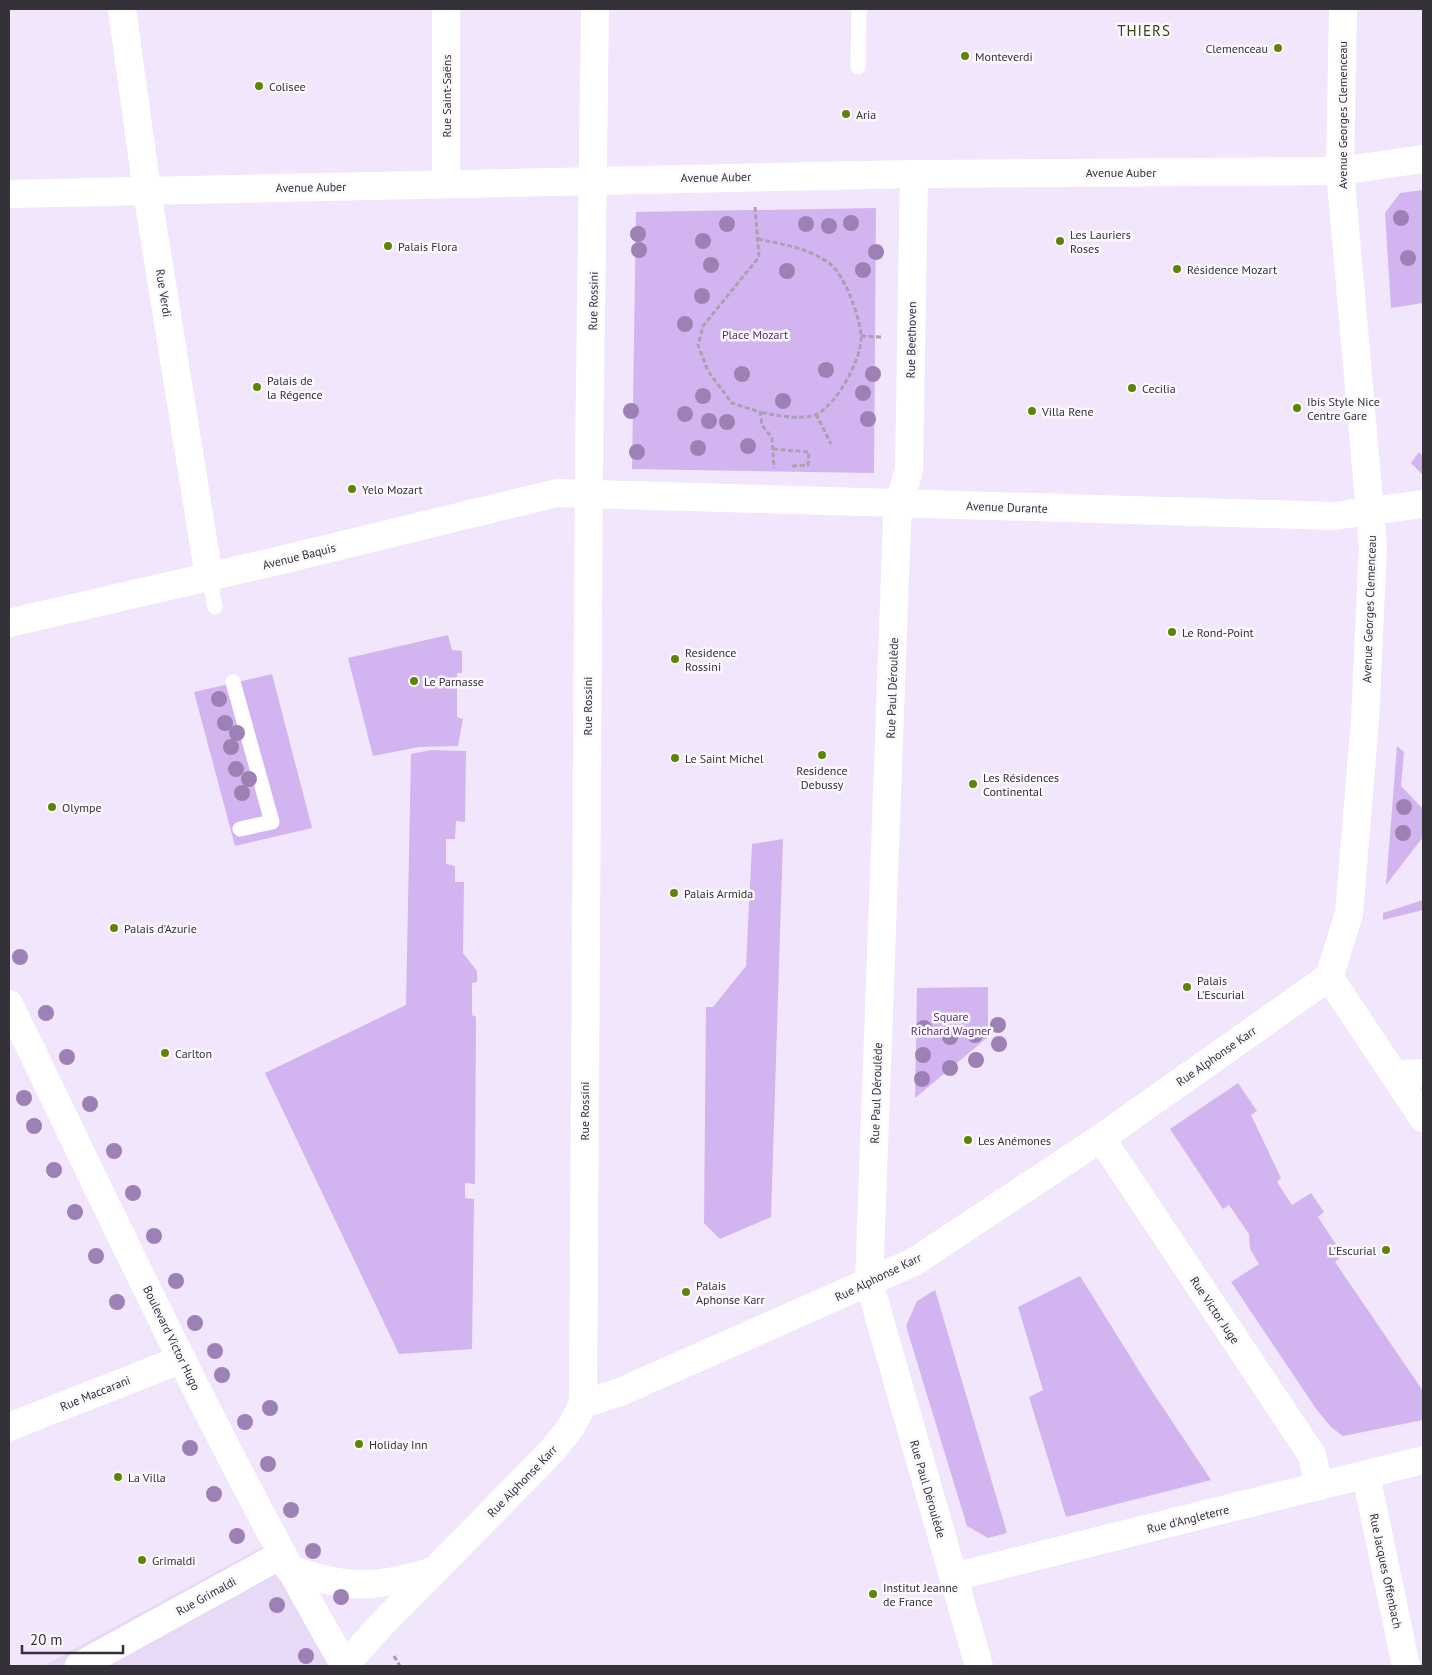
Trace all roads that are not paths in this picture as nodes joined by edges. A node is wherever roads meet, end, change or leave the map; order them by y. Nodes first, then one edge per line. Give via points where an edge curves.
1 (122, 9) edge
2 (446, 9) edge
3 (595, 9) edge
4 (859, 9) edge
5 (1343, 9) edge
6 (858, 67) dead end
7 (1423, 159) edge
8 (1340, 171) junction
9 (914, 174) junction
10 (594, 180) junction
11 (446, 183) junction
12 (147, 191) junction
13 (9, 194) edge
14 (590, 494) junction
15 (899, 504) junction
16 (1423, 504) edge
17 (1369, 511) junction
18 (209, 577) junction
19 (215, 607) dead end
20 (9, 623) edge
21 (233, 682) dead end
22 (240, 829) dead end
23 (1329, 977) junction
24 (9, 1004) edge
25 (1423, 1073) edge
26 (1395, 1074) junction
27 (1423, 1118) edge
28 (1101, 1138) junction
29 (869, 1282) junction
30 (182, 1359) junction
31 (583, 1404) junction
32 (9, 1427) edge
33 (1423, 1460) edge
34 (1366, 1475) junction
35 (1319, 1486) junction
36 (285, 1562) junction
37 (437, 1569) junction
38 (954, 1577) junction
39 (79, 1666) edge
40 (345, 1666) edge
41 (979, 1666) edge
42 (1406, 1666) edge

1 - 12 street, Rue Verdi
2 - 11 street, Rue Saint-Saëns
3 - 10 street, Rue Rossini
4 - 6 lane
5 - 8 street, Avenue Georges Clemenceau
7 - 8 street, Avenue Auber
8 - 9 street, Avenue Auber
8 - 17 street, Avenue Georges Clemenceau
9 - 10 street, Avenue Auber
9 - 15 street, Rue Beethoven via 909,470
10 - 11 street, Avenue Auber
10 - 14 street, Rue Rossini
11 - 12 street, Avenue Auber
12 - 13 street, Avenue Auber
12 - 18 street, Rue Verdi
14 - 15 street, Avenue Durante
14 - 18 street, Avenue Baquis via 557,493
14 - 31 street, Rue Rossini
15 - 17 street, Avenue Durante via 1334,516
15 - 29 street, Rue Paul Déroulède
16 - 17 street, Avenue Durante
17 - 23 street, Avenue Georges Clemenceau via 1373,546 1365,720 1349,914
18 - 19 lane
18 - 20 street, Avenue Baquis
21 - 22 lane via 272,822
23 - 26 street
23 - 28 street, Rue Alphonse Karr
24 - 30 street, Boulevard Victor Hugo
25 - 26 street
26 - 27 street
28 - 29 street, Rue Alphonse Karr via 914,1262
28 - 35 street, Rue Victor Juge via 1312,1455
29 - 31 street, Rue Alphonse Karr via 620,1392
29 - 38 street, Rue Paul Déroulède
30 - 32 street, Rue Maccarani
30 - 36 street, Boulevard Victor Hugo
31 - 37 street, Rue Alphonse Karr via 571,1427 552,1451
33 - 34 street, Rue d'Angleterre
34 - 35 street, Rue d'Angleterre
34 - 42 street, Rue Jacques Offenbach
35 - 38 street, Rue d'Angleterre
36 - 37 street, Rue Alphonse Karr via 320,1580 372,1585 396,1582
36 - 39 street, Rue Grimaldi
36 - 40 street, Boulevard Victor Hugo
37 - 40 street, Rue Alphonse Karr
38 - 41 street, Rue Paul Déroulède

